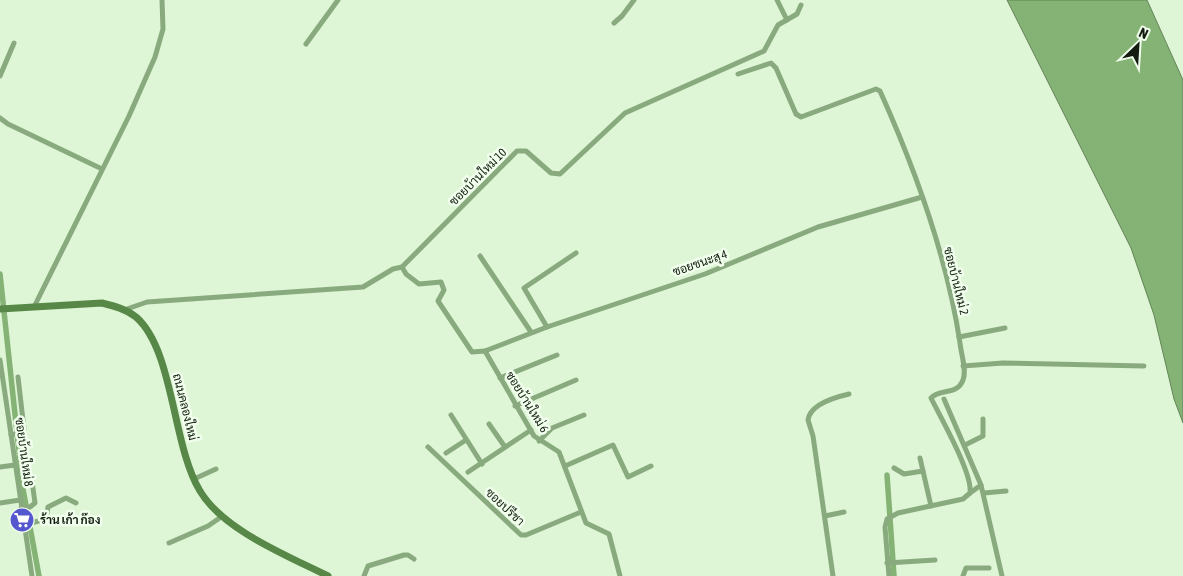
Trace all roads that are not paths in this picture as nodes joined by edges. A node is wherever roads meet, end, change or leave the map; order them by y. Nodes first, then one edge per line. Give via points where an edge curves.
1 (162, 0) edge
2 (338, 0) edge
3 (634, 0) edge
4 (777, 0) edge
5 (801, 5) dead end
6 (787, 20) junction
7 (614, 23) dead end
8 (14, 43) dead end
9 (306, 44) dead end
10 (738, 74) dead end
11 (0, 76) edge
12 (0, 118) edge
13 (102, 169) junction
14 (922, 197) junction
15 (576, 253) dead end
16 (480, 256) dead end
17 (402, 267) junction
18 (34, 306) junction
19 (4, 309) edge
20 (124, 310) junction
21 (547, 327) junction
22 (1005, 328) dead end
23 (532, 332) junction
24 (959, 337) junction
25 (485, 351) junction
26 (557, 355) dead end
27 (0, 360) edge
28 (963, 366) junction
29 (1144, 366) dead end
30 (18, 376) dead end
31 (500, 378) junction
32 (576, 380) dead end
33 (2, 382) edge
34 (849, 394) dead end
35 (944, 399) dead end
36 (515, 406) junction
37 (584, 414) dead end
38 (8, 416) junction
39 (451, 416) dead end
40 (0, 417) edge
41 (983, 419) dead end
42 (489, 424) dead end
43 (531, 430) junction
44 (16, 434) junction
45 (466, 440) junction
46 (539, 441) junction
47 (964, 445) junction
48 (428, 447) dead end
49 (505, 447) junction
50 (446, 453) dead end
51 (920, 458) dead end
52 (482, 464) junction
53 (15, 465) junction
54 (565, 466) junction
55 (651, 466) dead end
56 (0, 467) edge
57 (894, 468) dead end
58 (216, 469) dead end
59 (922, 471) junction
60 (468, 472) dead end
61 (194, 479) junction
62 (32, 481) dead end
63 (981, 486) junction
64 (1006, 491) dead end
65 (970, 493) junction
66 (984, 493) junction
67 (20, 500) junction
68 (0, 503) edge
69 (76, 503) dead end
70 (931, 506) junction
71 (25, 508) junction
72 (581, 512) junction
73 (844, 512) dead end
74 (825, 516) junction
75 (221, 517) junction
76 (28, 524) junction
77 (169, 543) dead end
78 (414, 559) dead end
79 (935, 560) dead end
80 (887, 563) junction
81 (989, 568) dead end
82 (32, 576) edge
83 (328, 576) edge
84 (364, 576) edge
85 (620, 576) edge
86 (834, 576) edge
87 (889, 576) edge
88 (963, 576) edge
89 (1002, 576) edge

1 - 13 street via 163,29 155,57
2 - 9 street
3 - 7 street
4 - 6 street
5 - 6 street, ซอยบ้านใหม่ 10 via 797,14
6 - 17 street, ซอยบ้านใหม่ 10 via 775,29 764,51 624,113 560,174 551,173 526,151 517,151
8 - 11 street
10 - 14 street, ซอยบ้านใหม่ 2 via 771,64 776,68 796,114 801,117 855,95 878,90 897,129
12 - 13 street
13 - 18 street
14 - 21 street, ซอยชนะสุ 4 via 818,227 706,274
14 - 24 street, ซอยบ้านใหม่ 2 via 945,269
15 - 21 street via 524,288
16 - 23 street
17 - 20 street, ซอยบ้านใหม่ 10 via 363,287 147,302
17 - 25 street via 419,284 441,282 444,290 438,301 446,315 472,352
18 - 19 street, ถนนคลองใหม่
18 - 20 street, ถนนคลองใหม่ via 102,303
20 - 61 street, ถนนคลองใหม่ via 143,324 155,344
21 - 23 street, ซอยชนะสุ 4
22 - 24 street
23 - 25 street, ซอยชนะสุ 4
24 - 28 street, ซอยบ้านใหม่ 2
25 - 31 street, ซอยบ้านใหม่ 6
26 - 31 street
27 - 33 street, ซอยบ้านใหม่ 8
28 - 29 street via 1003,363
28 - 65 street, ซอยบ้านใหม่ 2 via 960,386 931,398 955,445
30 - 44 street via 24,429
31 - 36 street, ซอยบ้านใหม่ 6
32 - 36 street
33 - 38 street, ซอยบ้านใหม่ 8
34 - 74 street via 829,400 808,416
35 - 47 street
36 - 43 street, ซอยบ้านใหม่ 6
37 - 46 street via 552,428
38 - 40 street
38 - 44 street, ซอยบ้านใหม่ 8
39 - 45 street
41 - 47 street via 983,436
42 - 49 street
43 - 46 street, ซอยบ้านใหม่ 6
43 - 49 street
44 - 53 street, ซอยบ้านใหม่ 8
45 - 50 street
45 - 52 street
46 - 54 street, ซอยบ้านใหม่ 6 via 557,450
47 - 63 street
48 - 72 street, ซอยปรีชา via 521,536
49 - 52 street
51 - 59 street
52 - 60 street
53 - 56 street
53 - 67 street, ซอยบ้านใหม่ 8
54 - 55 street via 613,445 628,476
54 - 72 street, ซอยบ้านใหม่ 6
57 - 59 street via 904,474
58 - 61 street
59 - 70 street
61 - 75 street, ถนนคลองใหม่
62 - 71 street via 35,503
63 - 65 street
63 - 66 street
64 - 66 street
65 - 70 street via 963,499
66 - 89 street
67 - 68 street
67 - 71 street, ซอยบ้านใหม่ 8
69 - 76 street via 66,498 53,503 48,507 46,519
70 - 80 street via 898,513 887,520
71 - 76 street, ซอยบ้านใหม่ 8
72 - 85 street, ซอยบ้านใหม่ 6 via 588,525 608,534
73 - 74 street
74 - 86 street
75 - 77 street
75 - 83 street, ถนนคลองใหม่
76 - 82 street, ซอยบ้านใหม่ 8
78 - 84 street via 408,555 376,562 368,566
79 - 80 street
80 - 87 street
81 - 88 street via 966,568

